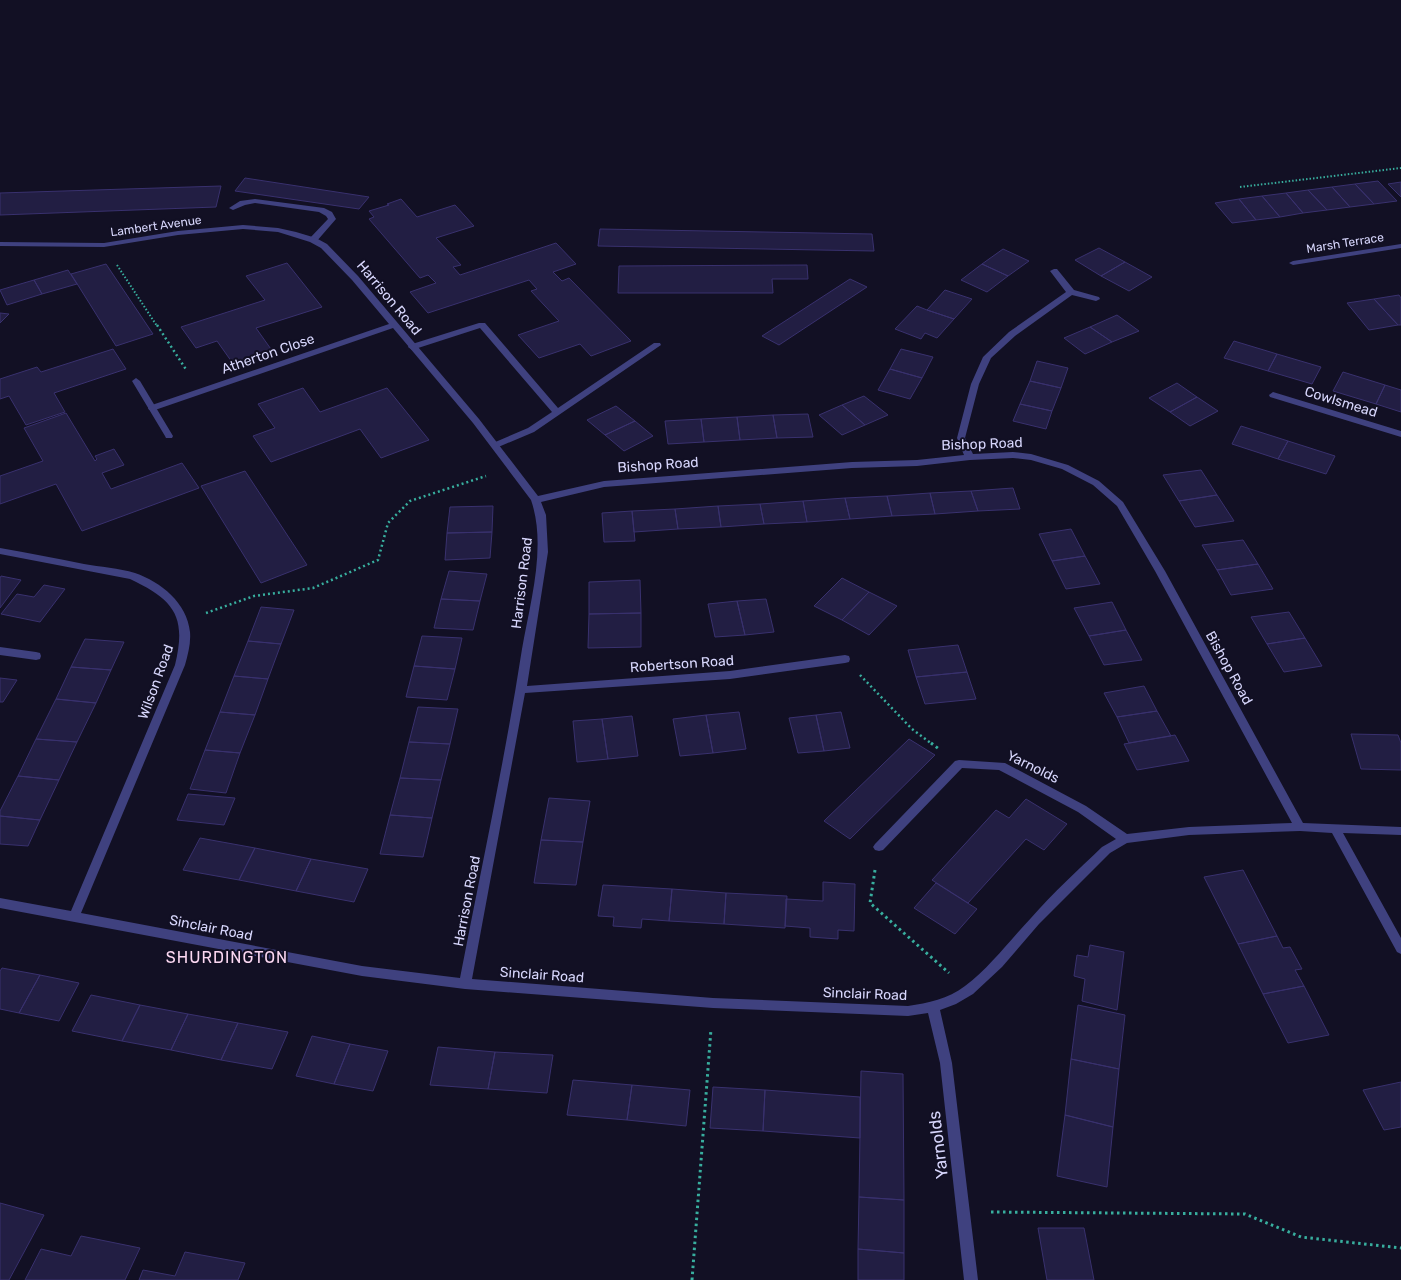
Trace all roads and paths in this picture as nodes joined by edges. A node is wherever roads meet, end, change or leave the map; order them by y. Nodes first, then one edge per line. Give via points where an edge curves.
1 (1401, 168) edge
2 (1240, 187) dead end
3 (233, 208) dead end
4 (313, 240) junction
5 (0, 244) edge
6 (104, 245) junction
7 (1401, 246) edge
8 (1293, 263) dead end
9 (1054, 271) dead end
10 (1071, 292) junction
11 (1096, 299) dead end
12 (394, 325) junction
13 (657, 345) dead end
14 (412, 347) junction
15 (136, 381) dead end
16 (201, 391) junction
17 (1273, 395) dead end
18 (152, 408) junction
19 (558, 412) junction
20 (1401, 434) edge
21 (169, 436) dead end
22 (496, 446) junction
23 (970, 457) junction
24 (512, 467) junction
25 (536, 500) junction
26 (0, 551) edge
27 (183, 621) junction
28 (0, 651) edge
29 (36, 656) dead end
30 (845, 659) joint
31 (521, 690) junction
32 (959, 764) junction
33 (1300, 827) junction
34 (1335, 828) junction
35 (1401, 831) edge
36 (1124, 839) junction
37 (879, 847) joint
38 (0, 903) edge
39 (74, 918) junction
40 (1401, 949) edge
41 (465, 984) junction
42 (969, 990) junction
43 (713, 1003) junction
44 (933, 1007) junction
45 (963, 1211) junction
46 (1401, 1248) edge
47 (692, 1280) edge
48 (971, 1280) edge

1 - 2 path
3 - 4 street via 255,201 321,210 332,219
4 - 6 street, Lambert Avenue via 278,230 243,227 178,233
4 - 12 street, Harrison Road via 335,256
5 - 6 street, Lambert Avenue
6 - 16 path
7 - 8 street, Marsh Terrace
9 - 10 street
10 - 11 street
10 - 23 street via 1012,334 987,357 975,384 961,438
12 - 14 street, Harrison Road
12 - 16 street, Atherton Close
13 - 19 street
14 - 19 street via 482,325
14 - 22 street, Harrison Road
15 - 18 street
16 - 18 street, Atherton Close
17 - 20 street, Cowlsmead
18 - 21 street
19 - 22 street via 531,430
22 - 24 street, Harrison Road
23 - 25 street, Bishop Road via 604,484
23 - 33 street, Bishop Road via 1013,455 1048,461 1086,477 1120,504 1160,571
24 - 25 street, Harrison Road
24 - 27 path via 410,501 388,523 378,560 313,588 254,596
25 - 31 street, Harrison Road via 541,515 543,552
26 - 27 street, Wilson Road via 132,576 150,583 165,594 177,606
27 - 39 street, Wilson Road via 186,635 185,650 180,665
28 - 29 street
30 - 31 street, Robertson Road via 730,675
30 - 32 path via 912,729
31 - 41 street, Harrison Road
32 - 36 street, Yarnolds via 1001,766 1082,809
32 - 37 street
33 - 34 street
33 - 36 street via 1189,831
34 - 35 street
34 - 40 street
36 - 42 street, Sinclair Road via 1106,850
37 - 42 path via 870,903
38 - 39 street, Sinclair Road
39 - 41 street, Sinclair Road via 362,971
41 - 43 street, Sinclair Road
42 - 44 street, Sinclair Road
43 - 44 street, Sinclair Road via 908,1011
43 - 47 path
44 - 45 street, Yarnolds via 946,1063
45 - 46 path via 1245,1214 1301,1237
45 - 48 street, Yarnolds

